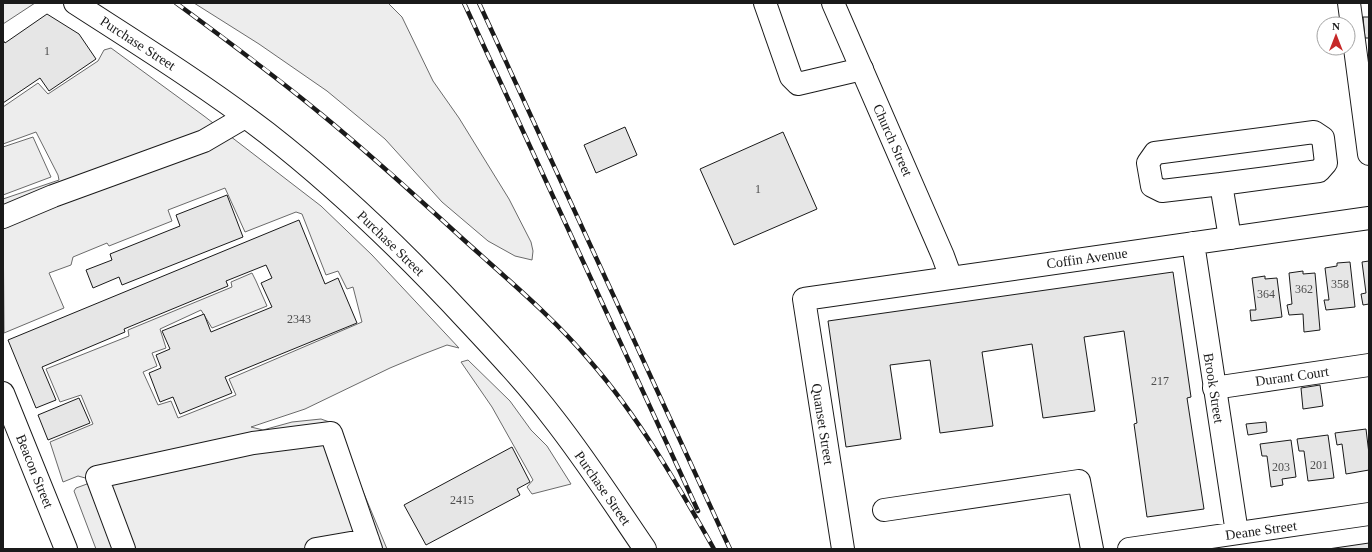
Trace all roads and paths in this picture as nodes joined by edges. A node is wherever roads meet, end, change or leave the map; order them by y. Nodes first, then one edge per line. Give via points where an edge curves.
1 (75, 3) edge
2 (765, 3) edge
3 (833, 3) edge
4 (1349, 3) edge
5 (862, 69) junction
6 (245, 117) junction
7 (1369, 154) edge
8 (1221, 184) junction
9 (3, 217) edge
10 (1369, 218) edge
11 (1230, 238) junction
12 (1193, 243) junction
13 (951, 278) junction
14 (804, 299) joint
15 (1369, 365) edge
16 (1214, 388) junction
17 (3, 393) edge
18 (884, 510) dead end
19 (1369, 514) edge
20 (1237, 533) junction
21 (370, 544) edge
22 (640, 548) edge
23 (66, 549) edge
24 (124, 549) edge
25 (316, 549) edge
26 (842, 549) edge
27 (1092, 549) edge
28 (1129, 549) edge

1 - 6 main road, Purchase Street via 161,58
2 - 5 main road via 791,77 798,84
3 - 5 main road, Church Street
4 - 7 main road
5 - 13 main road, Church Street
6 - 9 main road via 204,141
6 - 22 main road, Purchase Street via 307,166 371,223 470,322 552,417 597,478
8 - 8 main road via 1162,192 1152,186 1148,164 1155,153 1314,132 1323,138 1326,163 1319,171
8 - 11 main road
10 - 11 main road, Coffin Avenue
11 - 12 main road, Coffin Avenue
12 - 13 main road, Coffin Avenue
12 - 16 main road, Brook Street
13 - 14 main road, Coffin Avenue
14 - 26 main road, Quanset Street
15 - 16 main road, Durant Court
16 - 20 main road, Brook Street
17 - 23 main road, Beacon Street
18 - 27 main road via 1079,481
19 - 20 main road, Deane Street
20 - 28 main road, Deane Street
21 - 24 main road via 331,434 253,443 97,477
21 - 25 main road

